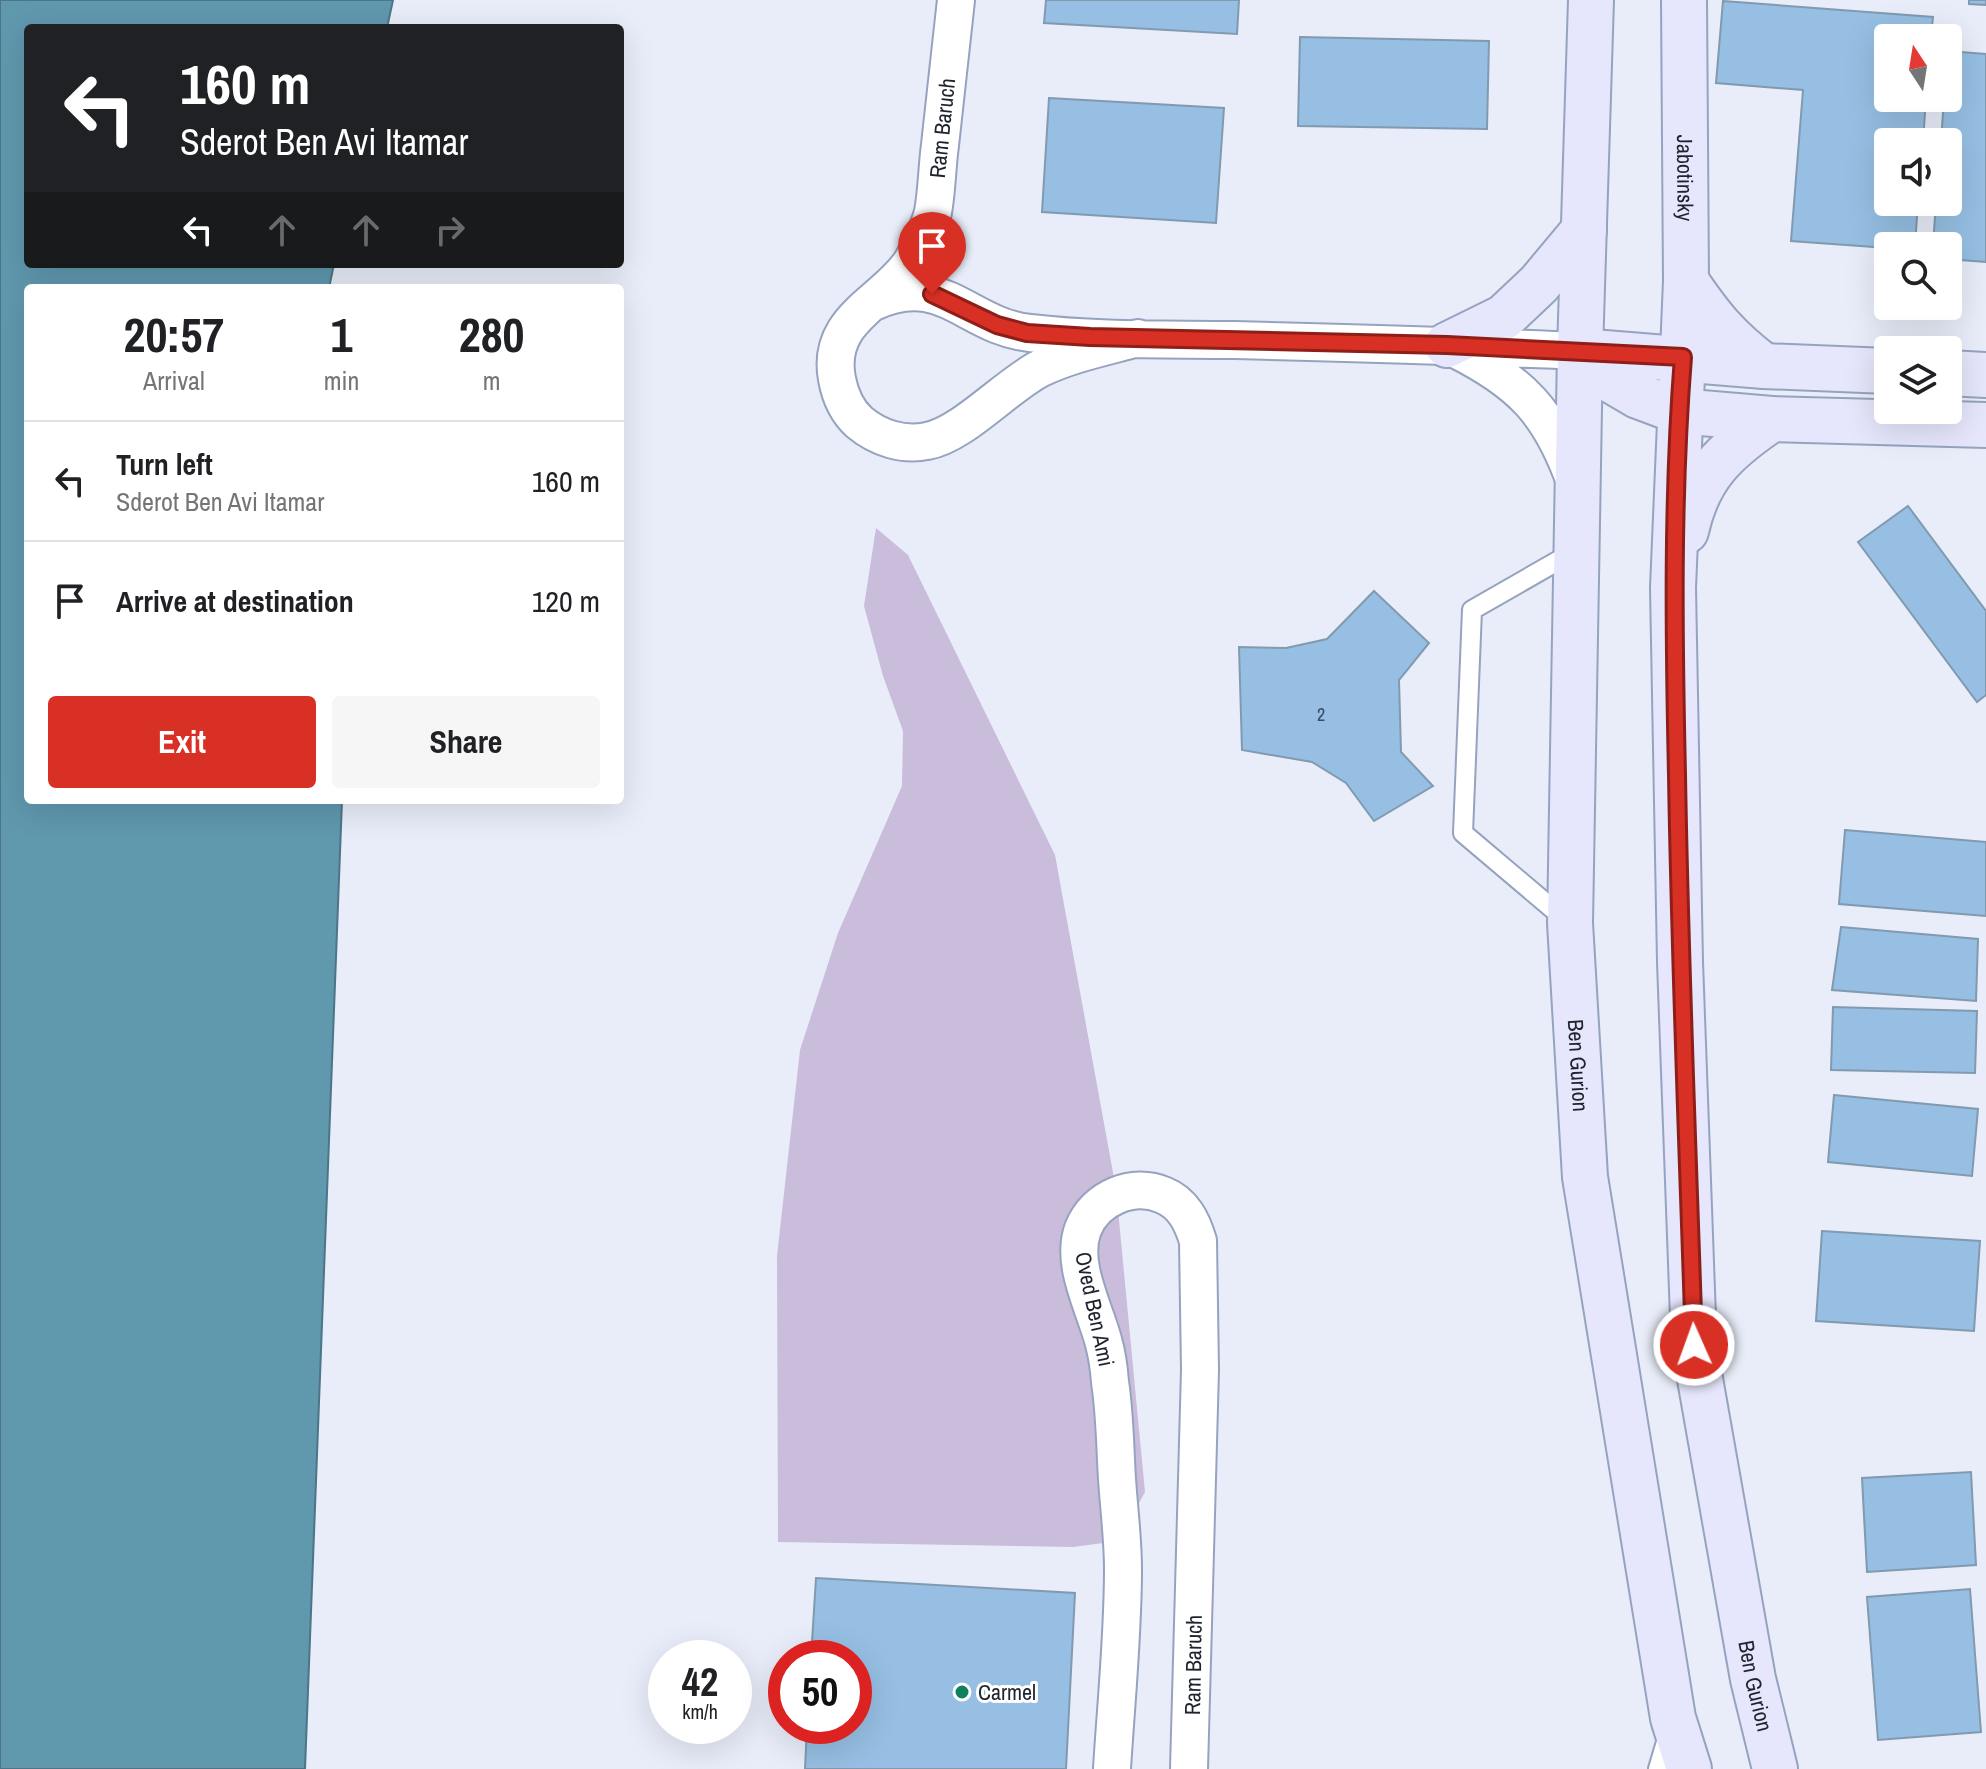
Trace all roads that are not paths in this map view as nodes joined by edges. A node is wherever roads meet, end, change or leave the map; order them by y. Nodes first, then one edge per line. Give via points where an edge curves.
1 (956, 0) edge
2 (1591, 0) edge
3 (1684, 0) edge
4 (1584, 230) junction
5 (1686, 281) junction
6 (869, 304) junction
7 (1138, 338) junction
8 (1447, 345) junction
9 (1580, 351) junction
10 (1683, 357) junction
11 (1764, 366) junction
12 (1874, 370) edge
13 (1962, 374) edge
14 (1986, 375) edge
15 (1678, 411) junction
16 (1772, 419) junction
17 (1986, 425) edge
18 (1579, 494) junction
19 (1578, 549) junction
20 (1673, 588) junction
21 (1570, 923) junction
22 (1196, 1561) joint
23 (1673, 1718) junction
24 (1112, 1769) edge
25 (1189, 1769) edge
26 (1658, 1769) edge
27 (1689, 1769) edge
28 (1775, 1769) edge

1 - 6 street, Ram Baruch via 932,214 909,267
2 - 4 main road
3 - 5 main road, Jabotinsky
4 - 8 main road via 1504,317
4 - 9 main road
5 - 10 main road, Jabotinsky
5 - 11 main road via 1709,316
6 - 7 street via 910,291 932,294 1027,333
6 - 7 street, Ram Baruch via 850,322 839,345 835,370 841,396 855,418 875,434 909,442 950,432 1039,369
7 - 8 street
8 - 9 street
8 - 18 street via 1514,386 1539,411 1561,445
9 - 10 main road
9 - 15 main road via 1609,379
9 - 18 main road, Ben Gurion
10 - 11 main road
10 - 15 main road, Ben Gurion
11 - 12 main road
13 - 14 main road
15 - 16 main road
15 - 20 main road, Ben Gurion
16 - 17 main road
16 - 20 main road via 1722,459 1692,502
18 - 19 main road, Ben Gurion
19 - 21 main road, Ben Gurion
19 - 21 lane via 1472,610 1463,833
20 - 28 main road, Ben Gurion via 1694,1345 1753,1679
21 - 23 main road, Ben Gurion via 1585,1177
22 - 24 street, Oved Ben Ami via 1198,1241 1193,1222 1180,1206 1164,1195 1126,1191 1093,1212 1079,1248 1111,1384 1123,1566
22 - 25 street, Ram Baruch
23 - 26 lane
23 - 27 main road, Ben Gurion

